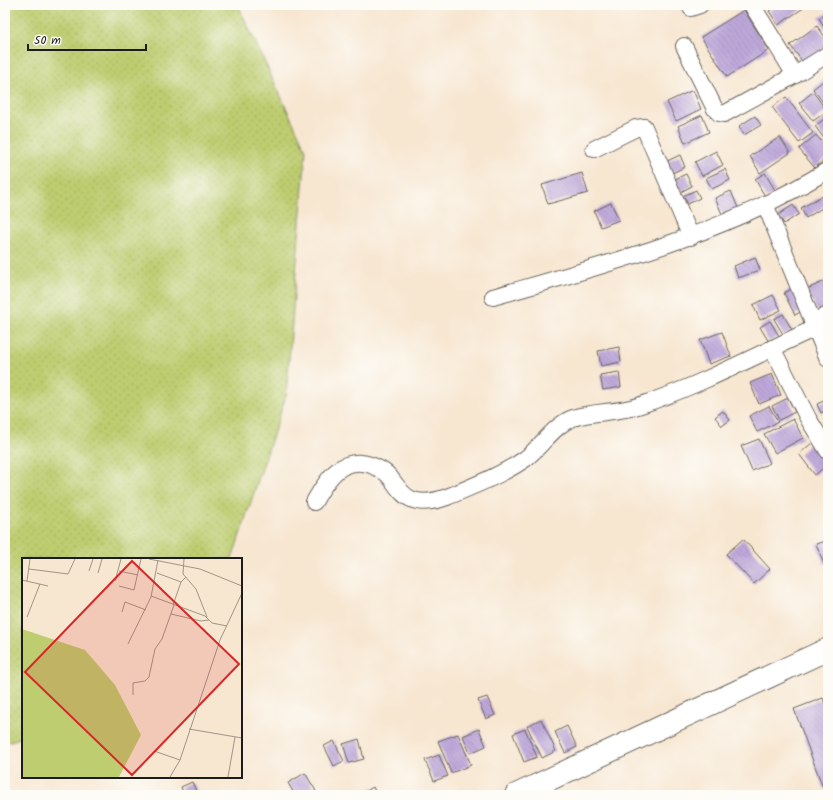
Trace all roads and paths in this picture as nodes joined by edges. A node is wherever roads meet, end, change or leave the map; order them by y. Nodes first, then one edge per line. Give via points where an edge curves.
1 (752, 5) edge
2 (684, 46) dead end
3 (828, 54) edge
4 (795, 75) junction
5 (594, 149) dead end
6 (828, 170) edge
7 (765, 204) junction
8 (691, 237) junction
9 (493, 297) dead end
10 (828, 315) edge
11 (813, 325) junction
12 (772, 348) junction
13 (828, 359) edge
14 (828, 451) edge
15 (314, 502) dead end
16 (828, 649) edge
17 (516, 795) edge

1 - 4 street
2 - 4 street via 719,113 729,113
3 - 4 street
5 - 8 street via 636,128 644,127
6 - 7 street
7 - 8 street
7 - 11 street
8 - 9 street via 639,255
10 - 11 street
11 - 12 street
11 - 13 street
12 - 14 street
12 - 15 street via 683,390 637,407 564,422 524,460 445,498 430,502 411,499 398,489 382,469 361,462 351,462 333,474
16 - 17 main road

